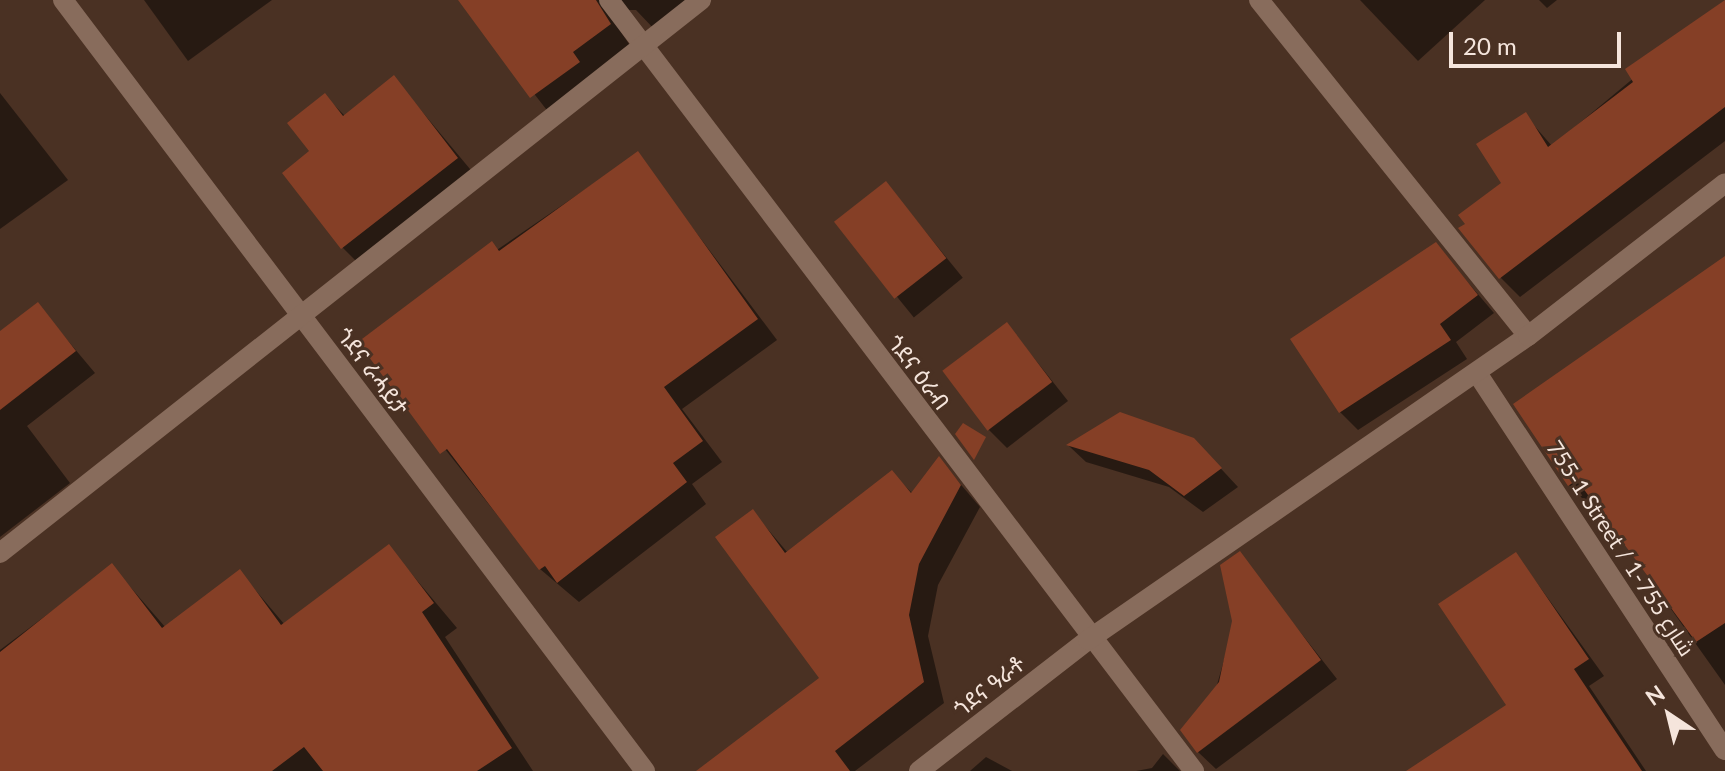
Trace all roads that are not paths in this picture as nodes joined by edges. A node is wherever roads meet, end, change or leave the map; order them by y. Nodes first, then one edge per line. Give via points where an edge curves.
1 (63, 0) edge
2 (609, 0) edge
3 (701, 0) edge
4 (1259, 0) edge
5 (643, 44) junction
6 (1725, 183) edge
7 (303, 317) junction
8 (1528, 336) junction
9 (1477, 373) junction
10 (0, 553) edge
11 (1088, 640) junction
12 (1725, 750) edge
13 (645, 771) edge
14 (919, 771) edge
15 (1194, 771) edge

1 - 7 street, ጎደና ራሓይታ
2 - 5 street, ጎደና ዕራብ
3 - 5 street
4 - 8 street
5 - 7 street
5 - 11 street, ጎደና ዕራብ
6 - 8 street, ጎደና ዓራቶ
7 - 10 street
7 - 13 street, ጎደና ራሓይታ
8 - 9 street, ጎደና ዓራቶ
9 - 11 street, ጎደና ዓራቶ
9 - 12 street, 755-1 Street / شارع 755-1
11 - 14 street, ጎደና ዓራቶ
11 - 15 street, ጎደና ዕራብ

